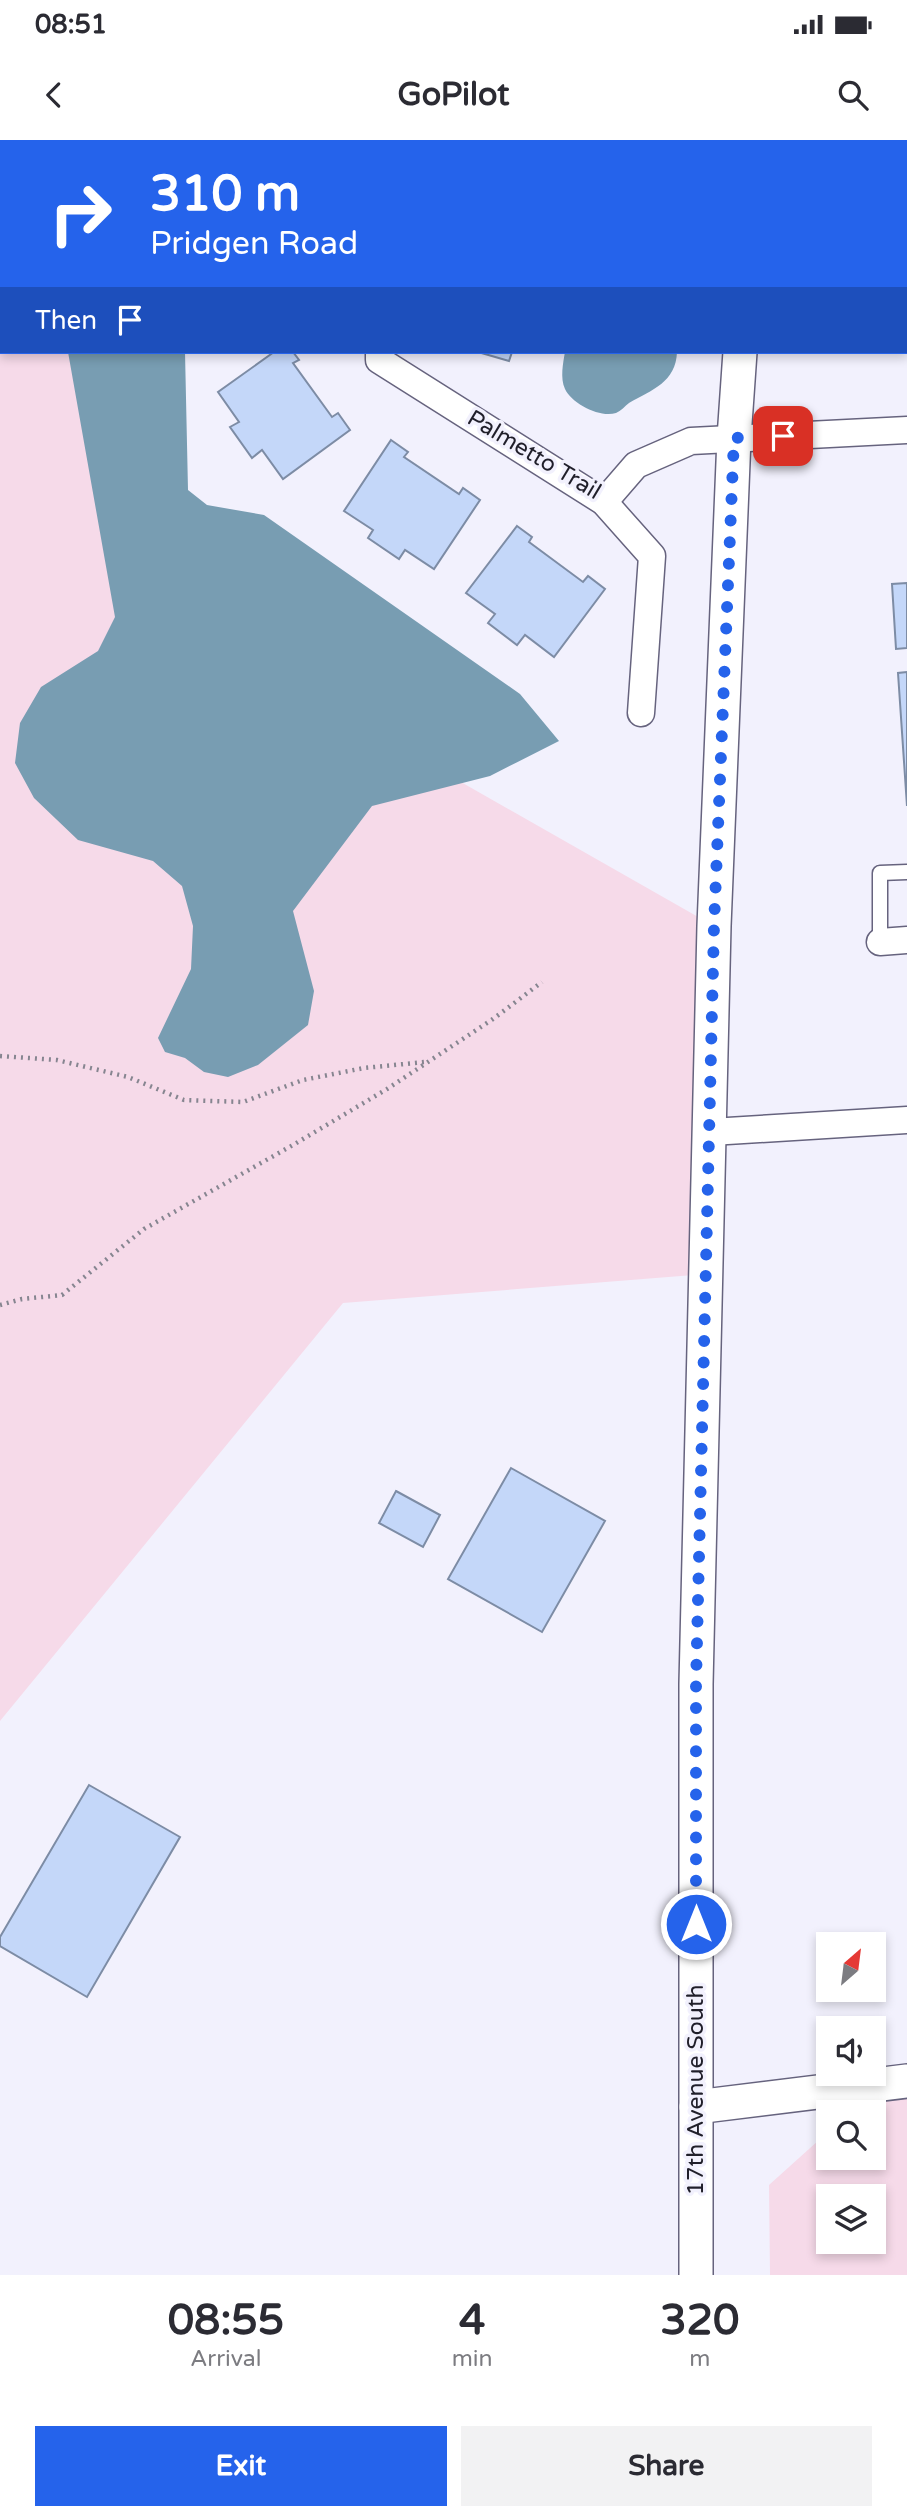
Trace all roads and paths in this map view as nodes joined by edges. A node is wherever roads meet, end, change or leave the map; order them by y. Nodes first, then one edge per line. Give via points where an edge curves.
1 (379, 354) edge
2 (740, 354) edge
3 (907, 430) edge
4 (734, 438) junction
5 (604, 502) junction
6 (641, 713) dead end
7 (907, 872) edge
8 (907, 940) edge
9 (880, 942) joint
10 (542, 982) dead end
11 (0, 1056) edge
12 (426, 1062) junction
13 (907, 1120) edge
14 (710, 1132) junction
15 (0, 1306) edge
16 (907, 2081) edge
17 (696, 2107) junction
18 (696, 2275) edge

1 - 5 street, Palmetto Trail via 379,360
2 - 4 street, 17th Avenue South
3 - 4 street, Palmetto Trail
4 - 5 street, Palmetto Trail via 691,442 636,464
4 - 14 street, 17th Avenue South
5 - 6 street via 652,556
7 - 9 lane via 880,873
8 - 9 street
10 - 12 path
11 - 12 path via 57,1060 128,1077 184,1100 243,1102 303,1080
12 - 15 path via 293,1145 144,1229 62,1295
13 - 14 street
14 - 17 street, 17th Avenue South via 696,1684
16 - 17 street
17 - 18 street, 17th Avenue South

